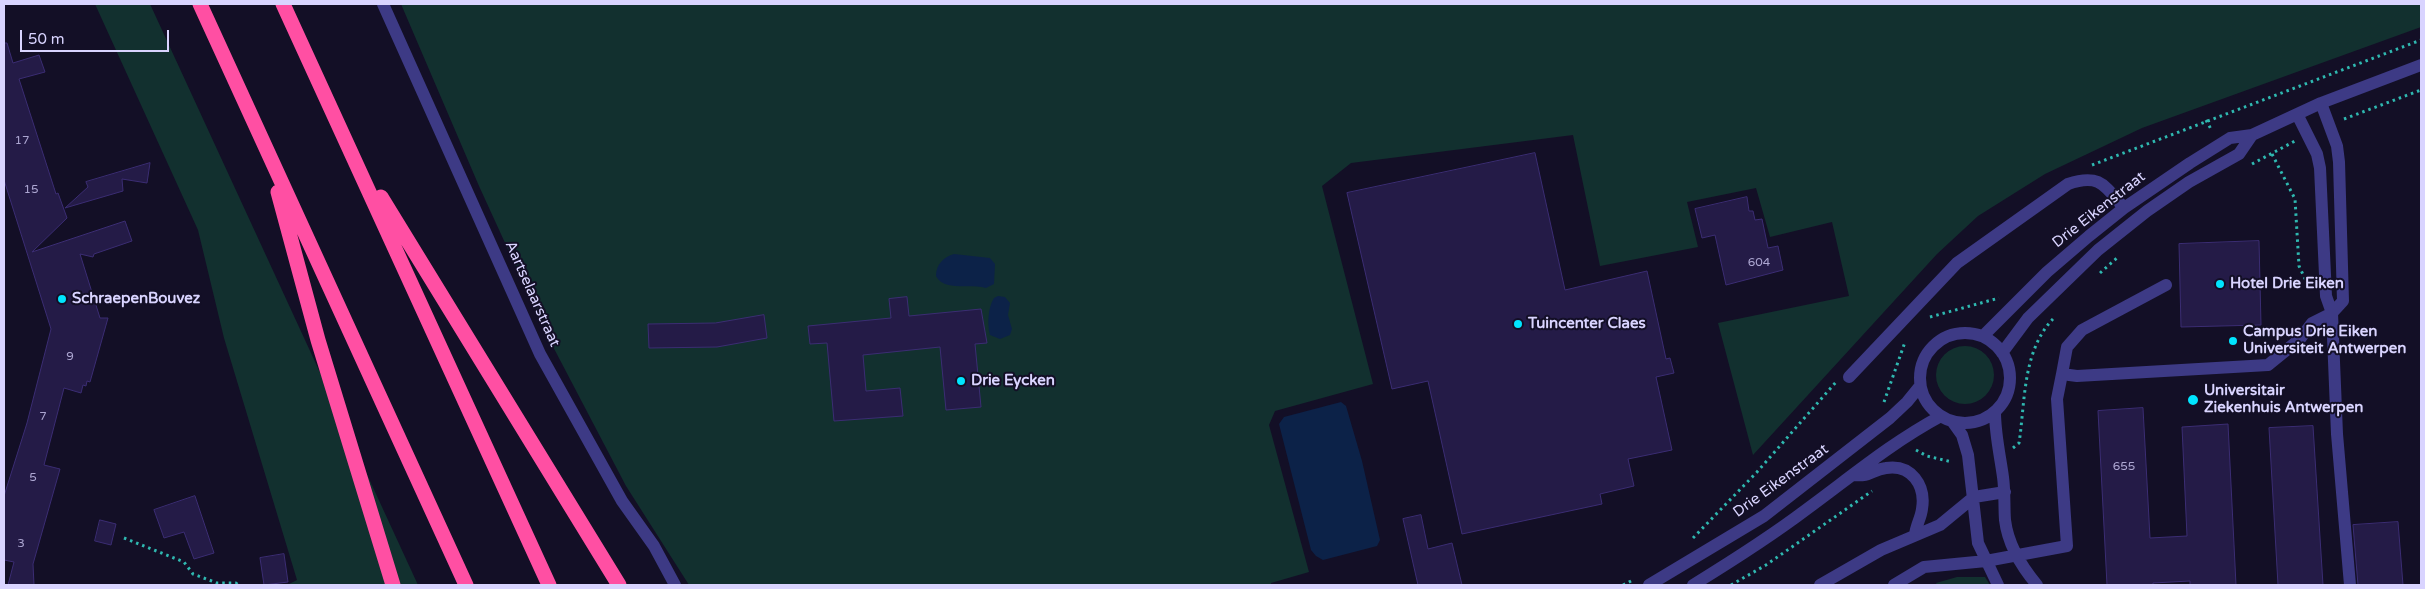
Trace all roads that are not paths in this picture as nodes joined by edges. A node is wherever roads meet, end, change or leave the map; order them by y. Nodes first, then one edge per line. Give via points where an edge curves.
1 (200, 4) edge
2 (283, 4) edge
3 (383, 4) edge
4 (2421, 65) edge
5 (2321, 103) junction
6 (2297, 114) junction
7 (2252, 135) junction
8 (346, 140) junction
9 (266, 150) junction
10 (2124, 208) junction
11 (2166, 285) dead end
12 (2332, 313) junction
13 (1983, 336) junction
14 (2002, 353) junction
15 (2062, 374) junction
16 (1849, 377) road end
17 (1920, 386) junction
18 (1995, 412) junction
19 (1946, 418) junction
20 (1853, 475) junction
21 (2005, 492) junction
22 (1974, 497) junction
23 (1916, 535) junction
24 (2016, 555) junction
25 (1986, 561) junction
26 (1645, 581) edge
27 (393, 585) edge
28 (466, 585) edge
29 (549, 585) edge
30 (619, 585) edge
31 (675, 585) edge
32 (1693, 585) edge
33 (1820, 585) edge
34 (1894, 585) edge
35 (1998, 585) edge
36 (2037, 585) edge
37 (2350, 585) edge

1 - 9 highway
2 - 8 highway
3 - 31 street, Aartselaarstraat via 540,354 622,501 654,546
4 - 5 street, Drie Eikenstraat
5 - 6 street, Drie Eikenstraat
5 - 12 street via 2337,146 2339,162 2343,301
6 - 7 street, Drie Eikenstraat
6 - 12 street via 2318,154 2326,296
7 - 10 street, Drie Eikenstraat via 2230,138
7 - 14 street, Drie Eikenstraat via 2239,154 2189,182 2098,250 2028,318
8 - 29 highway
8 - 30 highway
9 - 27 highway via 318,340
9 - 28 highway
10 - 13 street, Drie Eikenstraat via 2047,272
10 - 16 street via 2106,186 2089,178 2068,184 2048,196 1957,263
11 - 15 street via 2082,330 2067,347
12 - 15 street via 2312,323 2300,338 2268,365 2077,376
12 - 37 street via 2337,434
13 - 14 street
13 - 17 street via 1966,333 1935,344 1926,354
14 - 18 street via 2009,369 2009,386 2002,405
15 - 24 street via 2057,399 2067,546
17 - 19 street via 1930,408
17 - 26 street, Drie Eikenstraat via 1890,418 1771,511 1719,545
18 - 19 street via 1979,420 1962,422
18 - 21 street
19 - 20 street via 1904,436
19 - 22 street via 1962,435
20 - 23 street via 1866,476 1878,469 1901,468 1917,479 1922,490 1922,511
20 - 32 street via 1744,554
21 - 22 street
21 - 24 street via 2005,522
22 - 23 street via 1940,525
22 - 25 street via 1978,543
23 - 33 street via 1881,550
24 - 25 street
24 - 36 street
25 - 34 street via 1924,567
25 - 35 street

